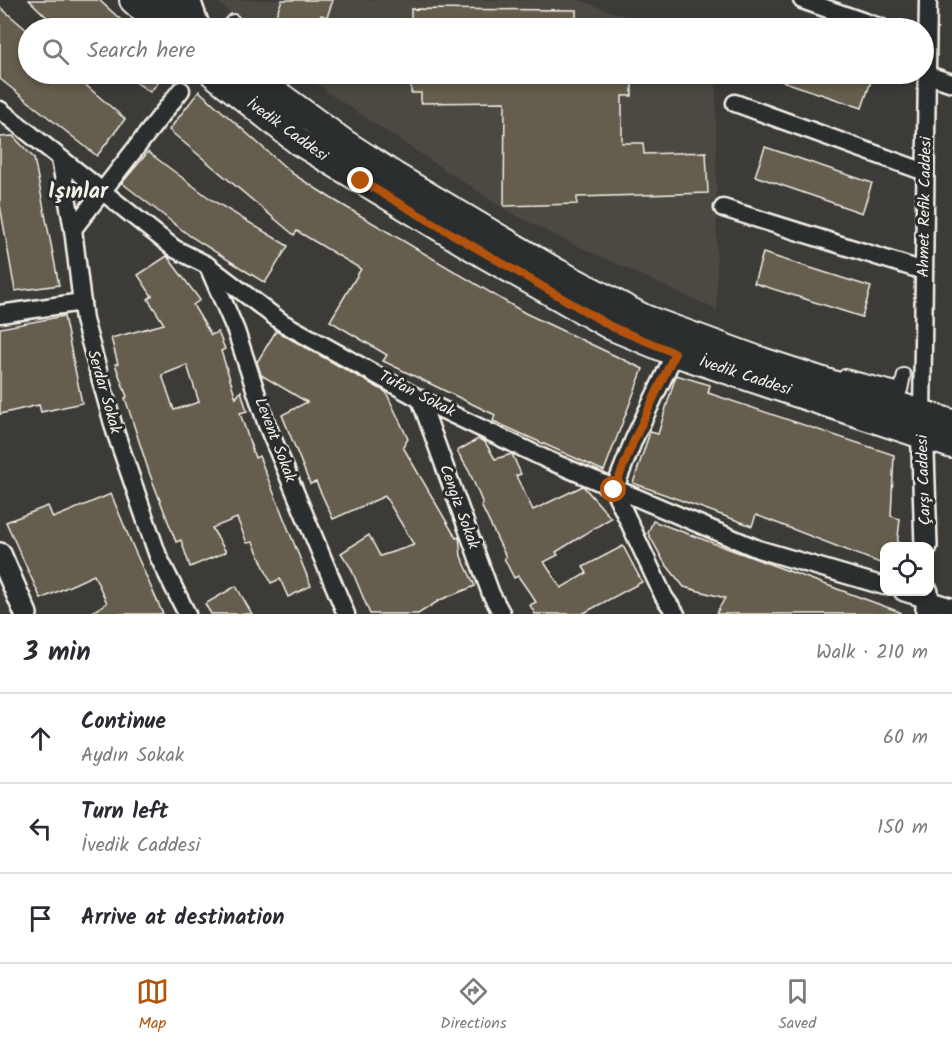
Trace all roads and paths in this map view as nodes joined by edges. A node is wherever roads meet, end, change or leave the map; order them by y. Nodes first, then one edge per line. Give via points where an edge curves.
1 (134, 0) edge
2 (162, 0) edge
3 (189, 0) edge
4 (802, 0) edge
5 (928, 0) edge
6 (153, 18) edge
7 (184, 18) edge
8 (194, 18) edge
9 (853, 18) edge
10 (927, 18) edge
11 (934, 77) edge
12 (952, 83) edge
13 (226, 84) edge
14 (263, 84) edge
15 (282, 84) edge
16 (928, 84) edge
17 (181, 90) dead end
18 (735, 103) dead end
19 (0, 110) edge
20 (60, 159) junction
21 (925, 172) junction
22 (101, 191) junction
23 (723, 208) dead end
24 (73, 229) junction
25 (207, 265) junction
26 (924, 272) junction
27 (82, 303) junction
28 (0, 314) edge
29 (675, 353) junction
30 (904, 375) dead end
31 (420, 399) junction
32 (952, 423) edge
33 (922, 424) junction
34 (952, 445) edge
35 (614, 490) junction
36 (926, 542) edge
37 (0, 554) edge
38 (880, 585) edge
39 (927, 601) edge
40 (952, 607) edge
41 (26, 614) edge
42 (187, 614) edge
43 (346, 614) edge
44 (502, 614) edge
45 (676, 614) edge

1 - 6 main road
2 - 7 main road
3 - 8 street
4 - 9 street
5 - 10 street, Ahmet Refik Caddesi
11 - 12 street
13 - 29 main road, İvedik Caddesi via 299,142 361,181 612,327
14 - 33 main road, İvedik Caddesi via 395,176 553,270 644,318 762,361 873,395
15 - 30 street via 440,192 531,248 639,304 780,358 901,390
16 - 21 street, Ahmet Refik Caddesi
17 - 22 street
18 - 21 street
19 - 20 street, Tufan Sokak
20 - 22 street, Tufan Sokak
20 - 24 street, Serdar Sokak
21 - 26 street, Ahmet Refik Caddesi
22 - 24 street
22 - 25 street, Tufan Sokak via 175,249
23 - 26 street
24 - 27 street, Serdar Sokak
25 - 31 street, Tufan Sokak via 284,323
25 - 43 street, Levent Sokak via 236,331 267,425
26 - 33 street, Ahmet Refik Caddesi
27 - 28 street
27 - 42 street, Serdar Sokak via 119,443 158,556
29 - 33 main road, İvedik Caddesi
29 - 35 street
31 - 35 street, Tufan Sokak
31 - 44 street, Cengiz Sokak via 491,594
32 - 33 main road, İvedik Caddesi
33 - 34 main road, İvedik Caddesi
33 - 36 street, Çarşı Caddesi
35 - 38 street, Tufan Sokak via 758,549
35 - 45 street via 664,597
37 - 41 street
39 - 40 street

